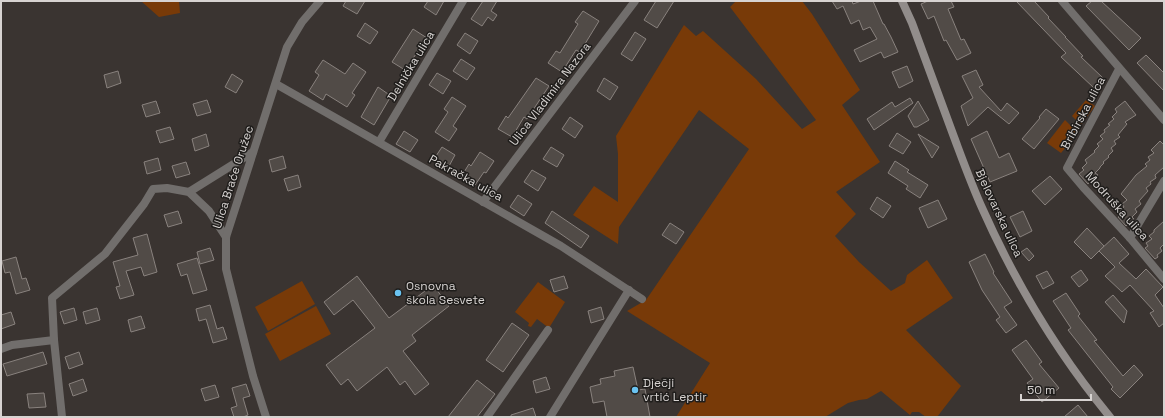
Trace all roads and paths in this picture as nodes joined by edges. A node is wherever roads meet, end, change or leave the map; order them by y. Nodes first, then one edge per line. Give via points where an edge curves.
1 (320, 1) edge
2 (463, 1) edge
3 (635, 1) edge
4 (902, 1) edge
5 (1062, 1) edge
6 (1119, 69) junction
7 (276, 84) junction
8 (1164, 120) edge
9 (379, 142) junction
10 (253, 152) junction
11 (1067, 168) joint
12 (1164, 181) edge
13 (189, 192) junction
14 (483, 202) junction
15 (226, 237) junction
16 (1130, 238) junction
17 (1164, 279) edge
18 (629, 290) junction
19 (642, 299) dead end
20 (548, 330) dead end
21 (54, 340) junction
22 (1, 349) edge
23 (62, 417) edge
24 (266, 417) edge
25 (487, 417) edge
26 (550, 417) edge
27 (1110, 417) edge

1 - 7 street, Ulica Braće Oružec via 302,22 287,47
2 - 9 street, Delnička ulica
3 - 14 street, Ulica Vladimira Nazora
4 - 27 main road, Bjelovarska ulica via 992,230 1049,333
5 - 6 street
6 - 8 street
6 - 11 street, Bribirska ulica
7 - 9 street, Pakračka ulica
7 - 10 street, Ulica Braće Oružec
9 - 14 street, Pakračka ulica
10 - 13 street
10 - 15 street, Ulica Braće Oružec
11 - 16 street, Modruška ulica
12 - 16 street
13 - 15 street via 209,211
13 - 21 street via 168,188 153,189 105,254 52,298
14 - 18 street, Pakračka ulica via 561,246
15 - 24 street, Ulica Braće Oružec via 226,269
16 - 17 street, Modruška ulica
18 - 19 street, Pakračka ulica
18 - 26 street
20 - 25 street
21 - 22 street via 12,345
21 - 23 street

